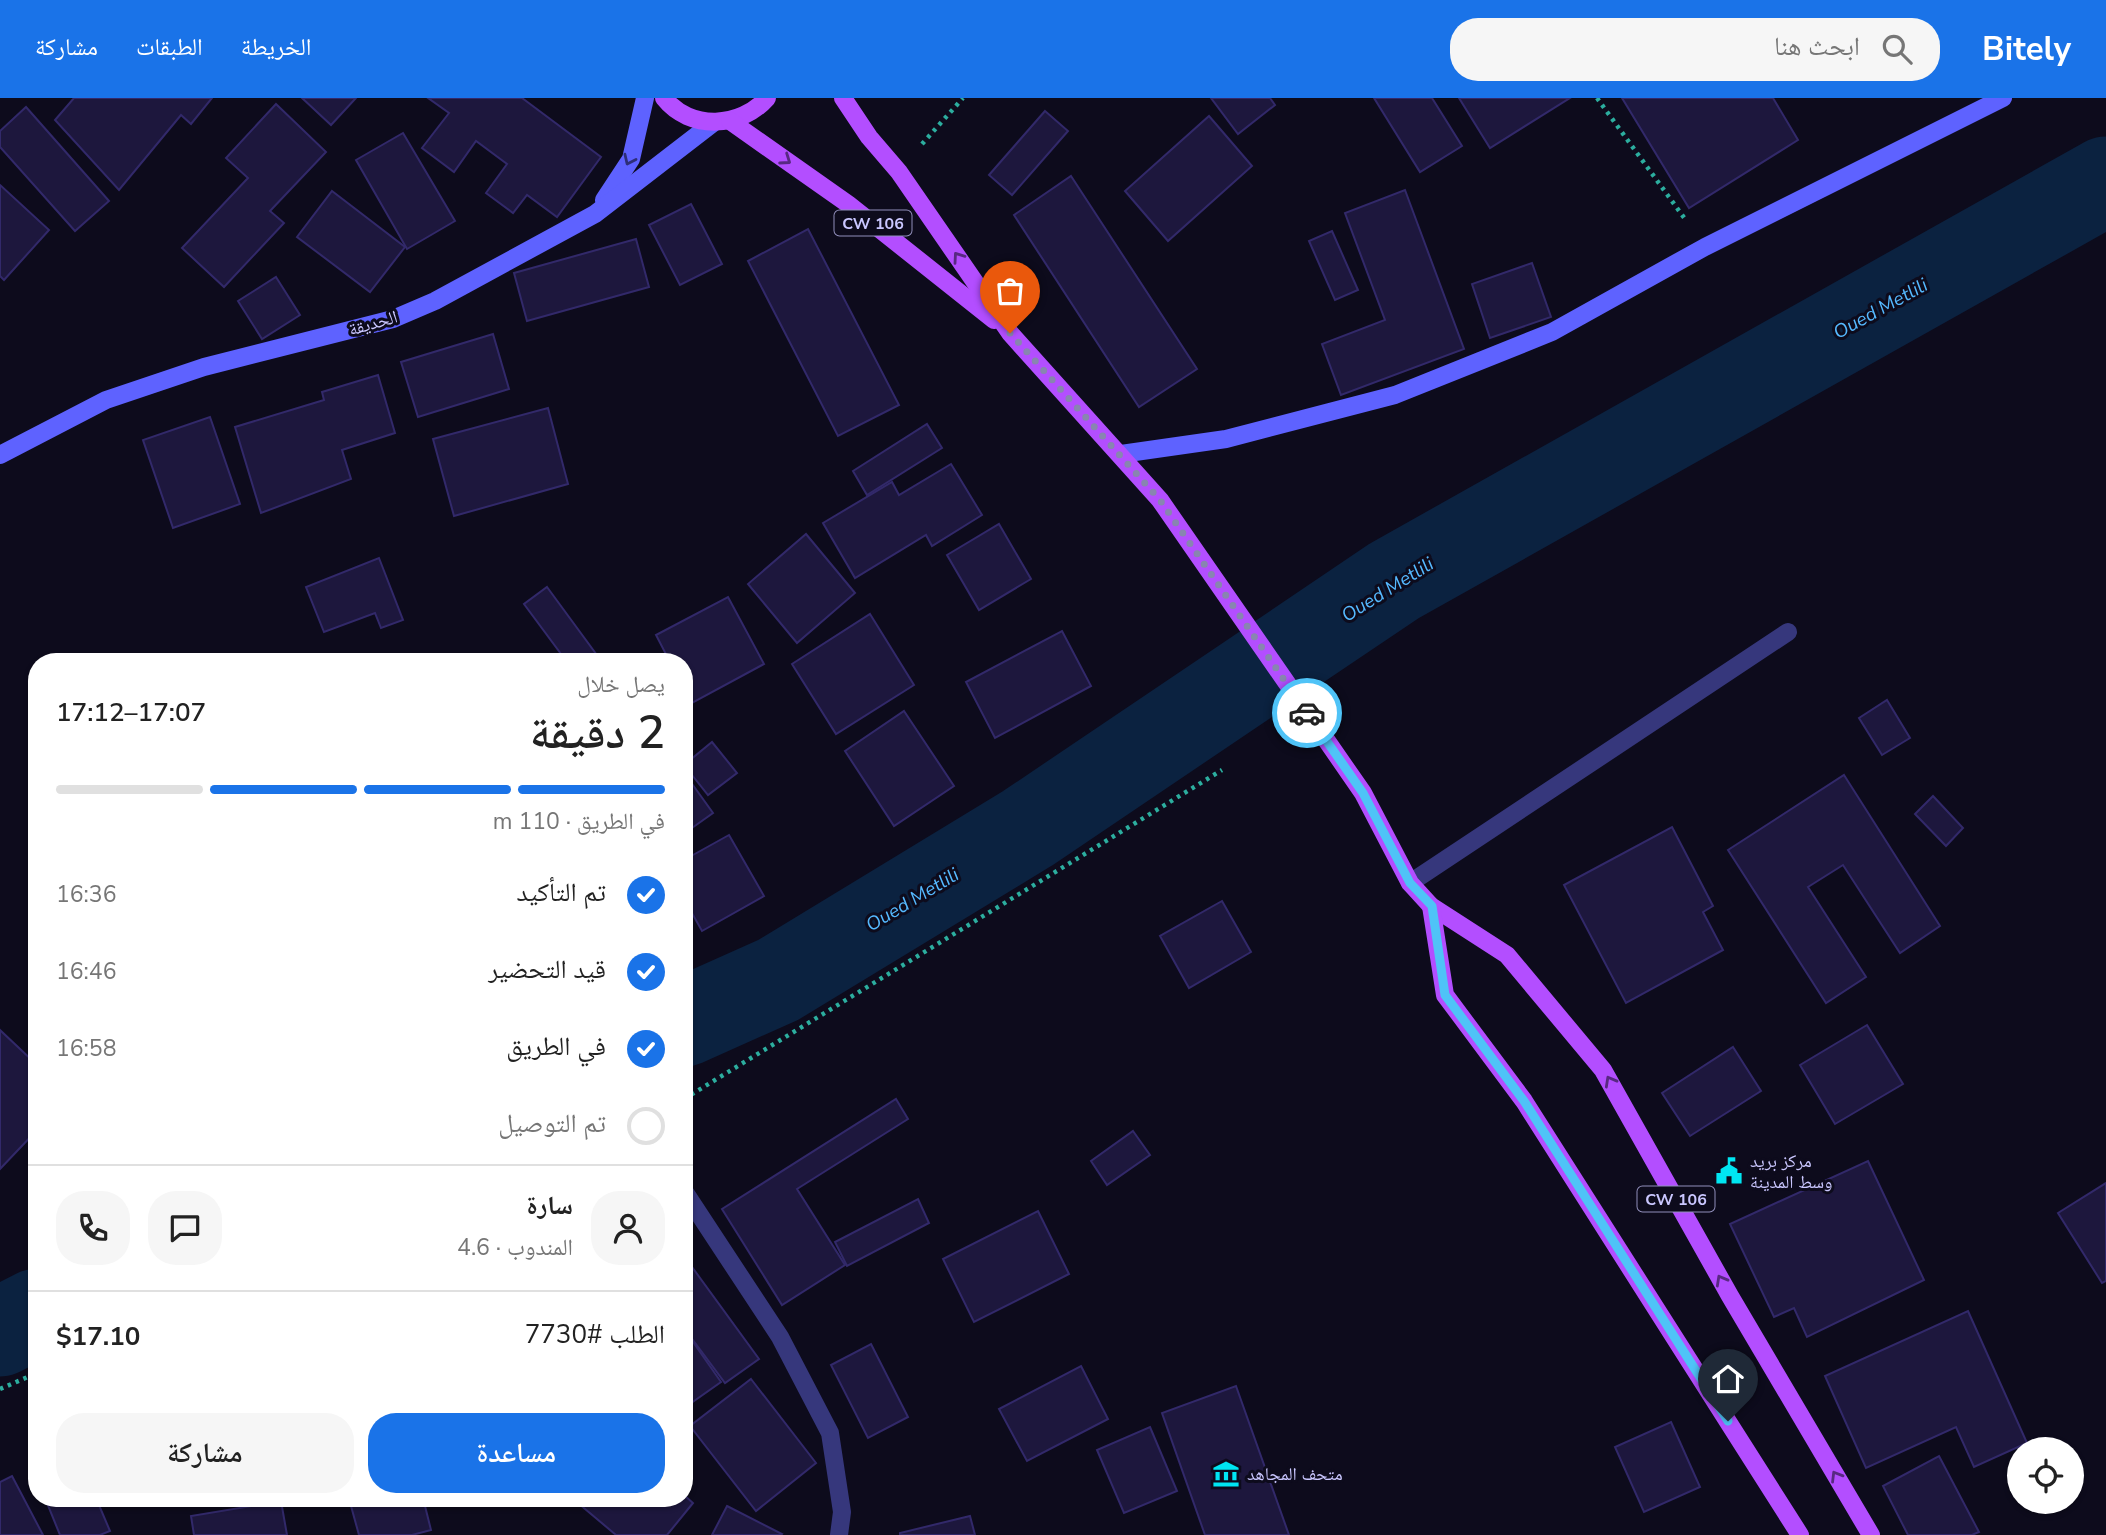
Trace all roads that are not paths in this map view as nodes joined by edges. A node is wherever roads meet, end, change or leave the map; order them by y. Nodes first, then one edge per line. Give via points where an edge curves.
1 (645, 98) edge
2 (664, 98) edge
3 (767, 98) edge
4 (843, 98) edge
5 (2003, 98) edge
6 (721, 122) junction
7 (594, 214) junction
8 (1010, 333) junction
9 (0, 454) edge
10 (1121, 454) junction
11 (1788, 632) dead end
12 (1410, 883) junction
13 (1432, 906) junction
14 (693, 1205) edge
15 (839, 1535) edge
16 (1800, 1535) edge
17 (1871, 1535) edge

1 -> 7 street via 631,159
2 - 6 main road via 681,112
3 - 6 main road via 746,115
8 -> 4 main road, CW 106
5 - 10 street via 1705,247 1552,332 1395,396 1226,439
6 - 7 street, الحديقة
6 -> 8 main road, CW 106 via 848,204
7 - 9 street, الحديقة via 393,319 204,367 106,400
8 - 10 main road, CW 106
10 - 12 main road, CW 106 via 1160,500 1363,793
11 - 12 street
12 - 13 main road, CW 106
13 - 16 main road via 1445,995 1524,1101
17 -> 13 main road, CW 106 via 1603,1070 1507,955
14 - 15 street via 780,1337 830,1433 842,1511

